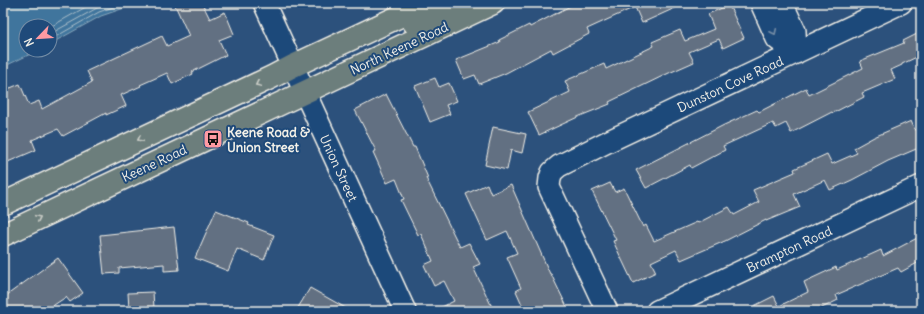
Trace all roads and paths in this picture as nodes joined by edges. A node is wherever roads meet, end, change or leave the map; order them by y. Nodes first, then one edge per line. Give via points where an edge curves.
1 (264, 3) edge
2 (428, 3) edge
3 (457, 3) edge
4 (493, 3) edge
5 (761, 3) edge
6 (782, 3) edge
7 (901, 3) edge
8 (796, 53) junction
9 (293, 66) junction
10 (304, 92) junction
11 (921, 186) edge
12 (74, 201) junction
13 (3, 204) edge
14 (3, 235) edge
15 (404, 311) edge
16 (607, 311) edge
17 (657, 311) edge

1 - 9 street, Union Street
2 - 9 main road
3 - 10 main road via 328,63 309,79
4 - 10 main road, North Keene Road
5 -> 8 street via 778,39
6 - 8 street via 795,31
7 - 8 street, Dunston Cove Road
8 - 16 street, Dunston Cove Road via 559,166 552,172 549,187
9 - 10 street, Union Street
9 - 12 main road via 287,79 270,95 132,161
9 -> 13 main road, Keene Road
10 - 12 main road, Keene Road
10 - 15 street, Union Street
11 - 17 street, Brampton Road
14 -> 12 main road, Keene Road

